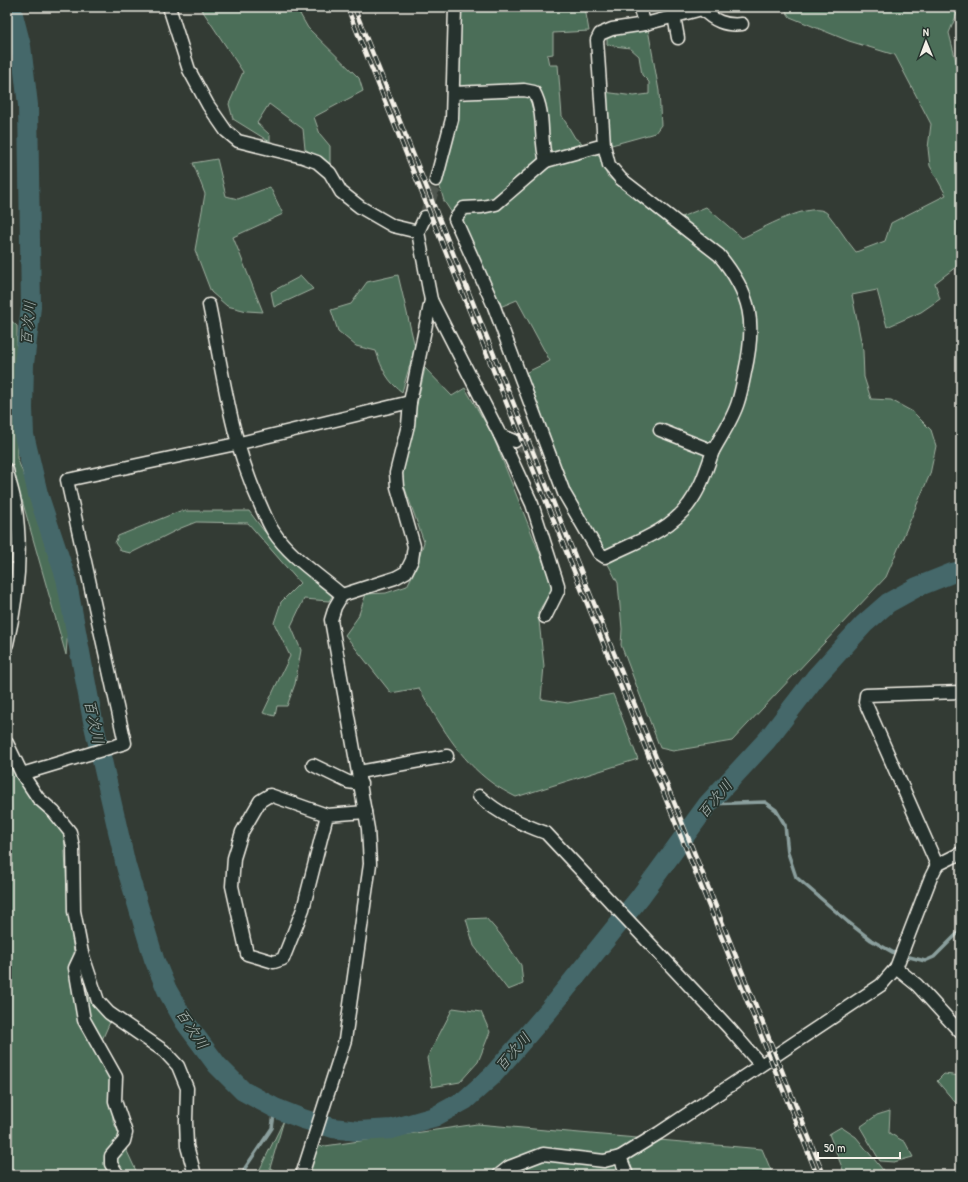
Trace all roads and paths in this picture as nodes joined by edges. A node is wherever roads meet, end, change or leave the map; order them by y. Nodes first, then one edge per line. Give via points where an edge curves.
1 (169, 7) edge
2 (454, 7) edge
3 (639, 7) edge
4 (702, 8) edge
5 (674, 16) junction
6 (645, 24) junction
7 (742, 24) dead end
8 (678, 38) dead end
9 (453, 93) junction
10 (604, 145) junction
11 (546, 161) junction
12 (436, 180) tunnel mouth
13 (425, 216) tunnel mouth
14 (418, 232) junction
15 (431, 300) junction
16 (210, 305) dead end
17 (410, 402) junction
18 (660, 430) dead end
19 (500, 435) junction
20 (515, 441) tunnel mouth
21 (236, 444) junction
22 (713, 451) junction
23 (7, 470) edge
24 (342, 595) junction
25 (545, 617) dead end
26 (7, 644) edge
27 (961, 692) edge
28 (7, 743) edge
29 (447, 756) dead end
30 (313, 765) dead end
31 (22, 774) junction
32 (360, 778) junction
33 (479, 796) dead end
34 (365, 812) junction
35 (327, 816) junction
36 (961, 853) edge
37 (938, 866) junction
38 (82, 953) junction
39 (899, 959) junction
40 (961, 1033) edge
41 (760, 1064) junction
42 (620, 1157) junction
43 (118, 1175) edge
44 (195, 1175) edge
45 (302, 1175) edge
46 (499, 1175) edge
47 (627, 1175) edge

1 - 14 street via 188,70 226,132 238,141 317,162 330,173 341,192 360,207 393,226
2 - 9 street
3 - 6 street
4 - 5 street
4 - 7 street via 710,17 723,24
5 - 6 street
5 - 8 street
6 - 10 street via 612,29 600,34 598,40
9 - 11 street via 524,90 534,92 542,110 543,152
9 - 12 street via 452,119
10 - 11 street
10 - 22 street via 609,165 621,178 719,255 730,268 746,300 752,324 751,345 740,396
11 - 22 street via 496,204 464,208 456,219 494,304 521,374 546,460 599,553 605,558 658,532 675,518 689,505 702,482
13 - 14 street
14 - 15 street
15 - 17 street
15 - 19 street
16 - 21 street
17 - 21 street
17 - 24 street via 408,425 396,473 397,487 414,546 412,560 406,572 395,578
18 - 22 street
19 - 20 street
19 - 25 street via 532,504 558,585 558,591
21 - 24 street via 273,531 309,569
21 - 31 street via 67,480 125,744
23 - 26 street via 15,502 19,539 19,577
24 - 32 street via 335,607 332,620
27 - 37 street via 866,695 865,702
28 - 31 street
29 - 32 street
30 - 32 street via 348,782
31 - 38 street via 38,798 54,812 70,832 73,847 74,911
32 - 34 street
33 - 41 street via 513,821 546,833 730,1028
34 - 35 street
34 - 45 street via 370,864 345,1040
35 - 35 street via 303,909 283,959 274,962 247,954 232,886 234,858 242,832 260,801 270,795
36 - 37 street
37 - 39 street via 931,877
38 - 43 street via 75,968 84,1020 116,1077 115,1101 126,1133 124,1141 111,1156 111,1164
38 - 44 street via 98,1001 109,1013 164,1051 178,1066 187,1088 188,1146
39 - 40 street via 916,985
39 - 41 street via 881,984
41 - 42 street
42 - 46 street via 604,1160 543,1154 509,1167
42 - 47 street

